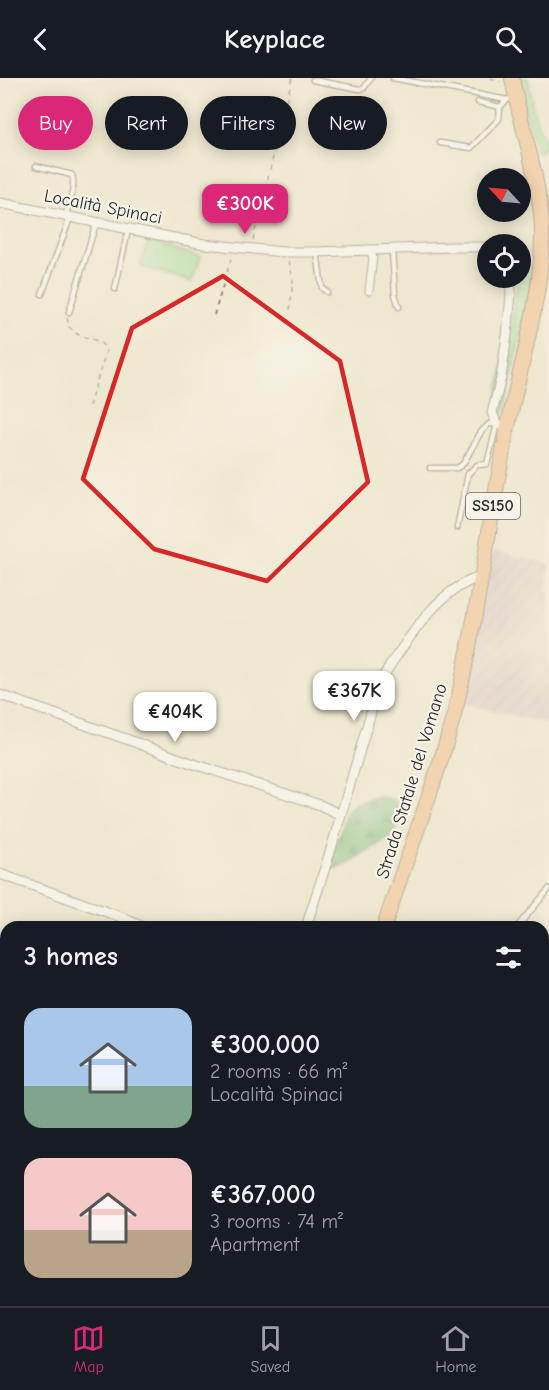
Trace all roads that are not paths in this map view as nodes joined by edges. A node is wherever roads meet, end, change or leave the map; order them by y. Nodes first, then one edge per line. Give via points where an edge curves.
1 (371, 78) edge
2 (393, 78) edge
3 (512, 78) edge
4 (314, 80) dead end
5 (512, 98) junction
6 (478, 102) dead end
7 (500, 106) junction
8 (440, 143) dead end
9 (36, 166) dead end
10 (0, 203) edge
11 (68, 217) junction
12 (96, 223) junction
13 (128, 230) junction
14 (477, 247) edge
15 (392, 248) junction
16 (369, 249) junction
17 (317, 252) junction
18 (511, 288) edge
19 (115, 289) dead end
20 (369, 291) dead end
21 (327, 292) dead end
22 (42, 294) dead end
23 (399, 307) dead end
24 (69, 312) road end
25 (502, 426) junction
26 (430, 468) dead end
27 (457, 528) dead end
28 (481, 578) junction
29 (0, 695) edge
30 (341, 814) junction
31 (0, 874) edge
32 (549, 889) edge
33 (130, 921) edge
34 (308, 921) edge
35 (386, 921) edge
36 (522, 921) edge

1 - 4 lane via 364,88
2 - 5 lane
3 - 5 main road, Strada Statale del Vomano / SS150
5 - 7 lane
5 - 25 main road, Strada Statale del Vomano / SS150 via 537,187 541,254 536,297
6 - 7 lane
7 - 8 lane via 499,119 471,148
9 - 11 lane via 72,175
10 - 11 street, Località Spinaci
11 - 12 street, Località Spinaci
11 - 22 lane
12 - 13 street, Località Spinaci
12 - 24 lane
13 - 17 street, Località Spinaci via 204,244
13 - 19 lane
14 - 15 street, Località Spinaci
15 - 16 street, Località Spinaci
15 - 23 lane
16 - 17 street, Località Spinaci
16 - 20 street via 374,258
17 - 21 lane via 322,288
18 - 25 street via 501,378 492,413
25 - 26 lane via 489,424 457,468
25 - 27 lane via 487,464 477,465 468,474
25 - 28 main road, Strada Statale del Vomano / SS150
28 - 30 street via 458,588 433,608 386,671 376,692
28 - 35 main road, Strada Statale del Vomano / SS150 via 453,719
29 - 30 street
30 - 34 street
31 - 33 street
32 - 36 lane

